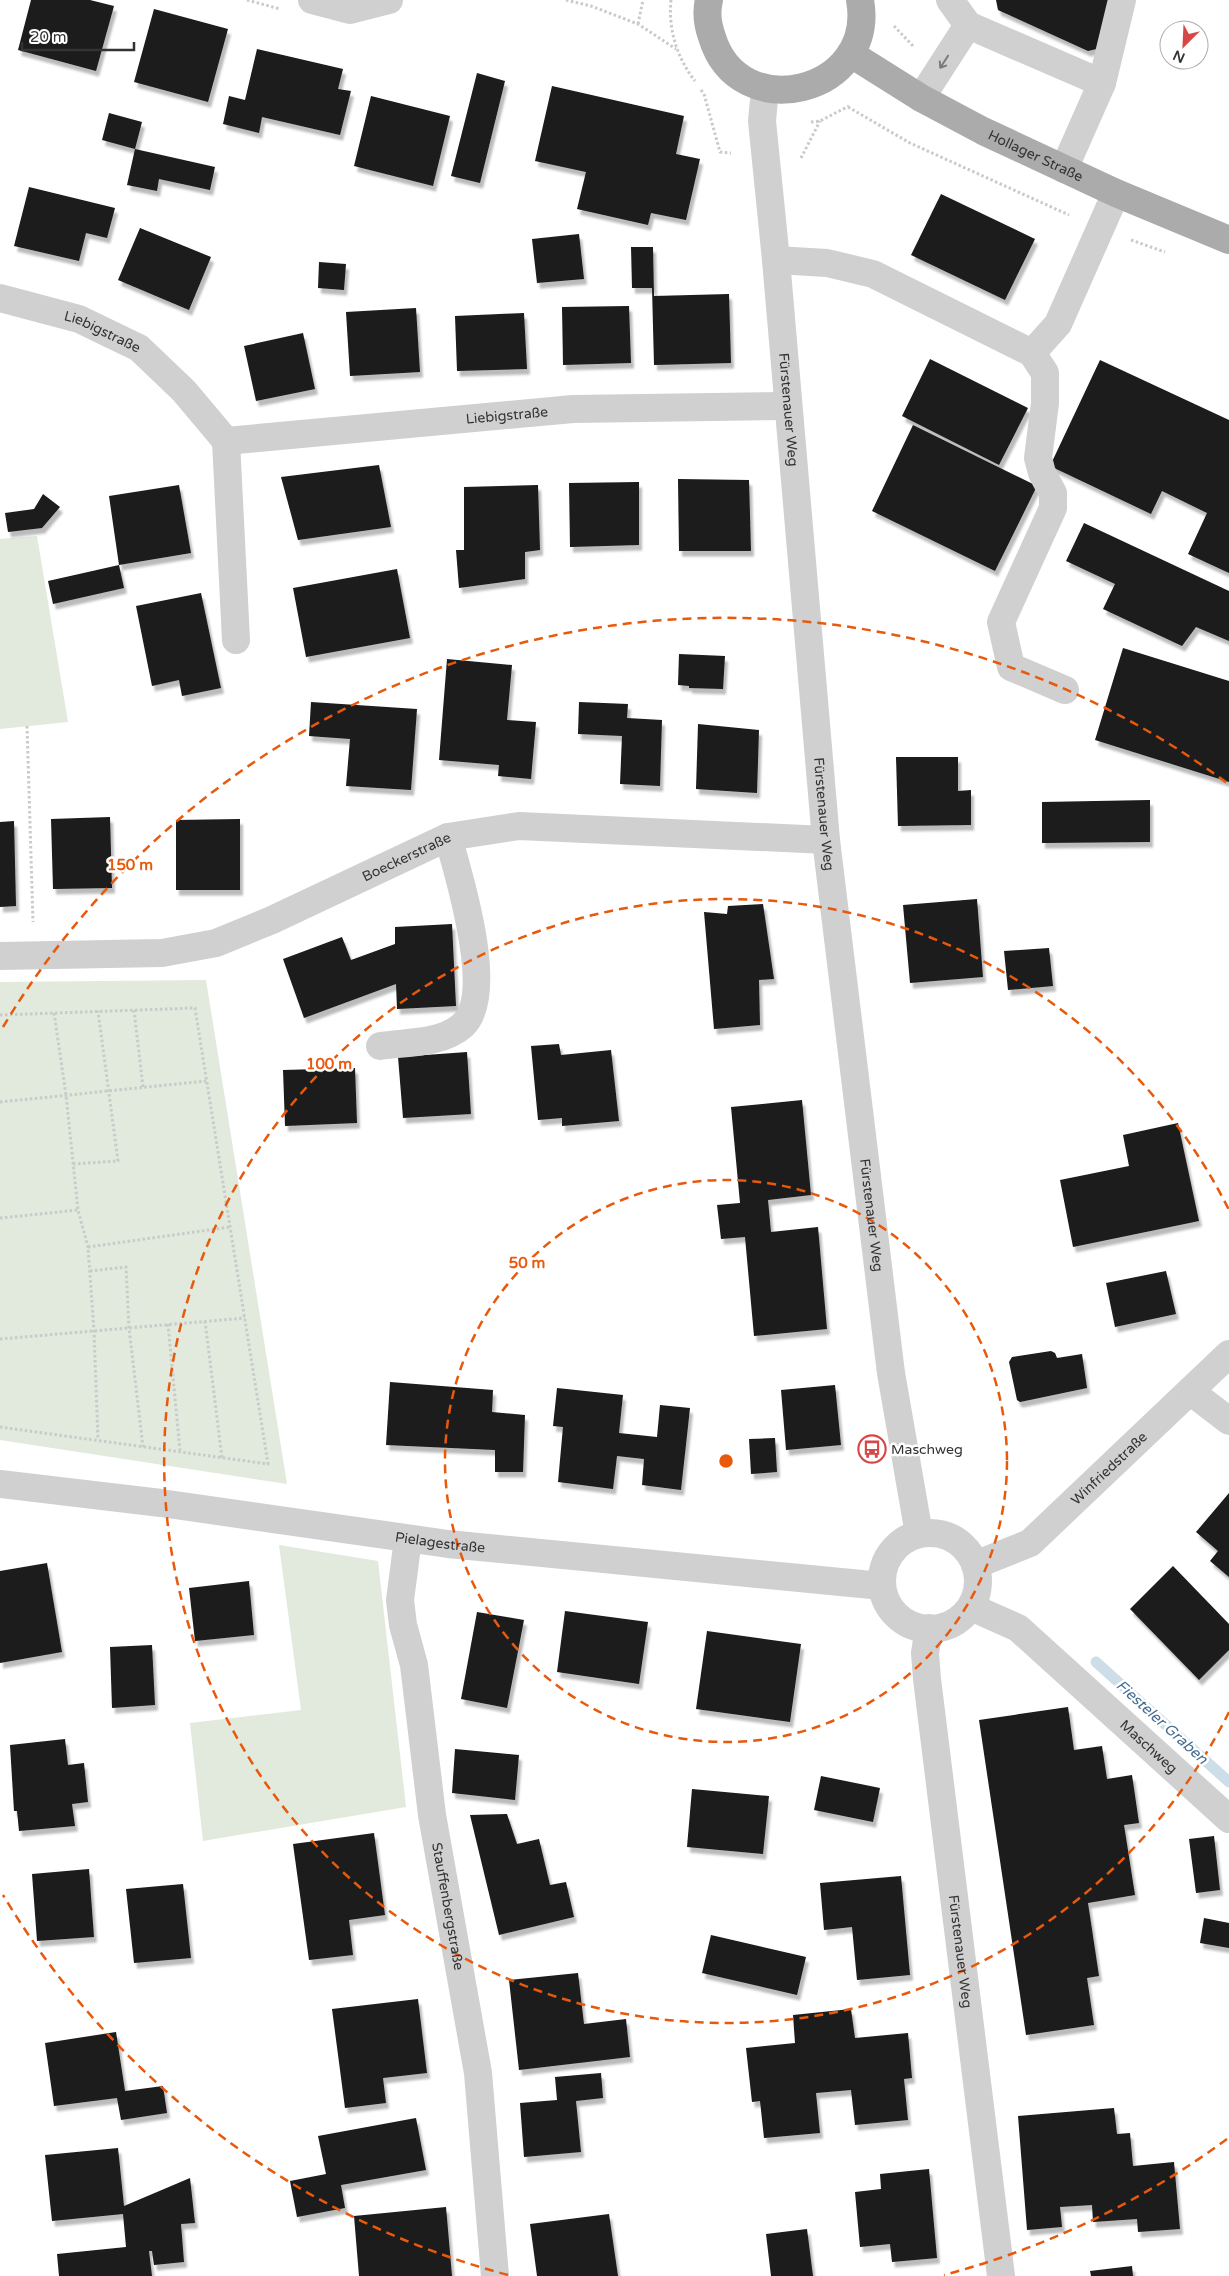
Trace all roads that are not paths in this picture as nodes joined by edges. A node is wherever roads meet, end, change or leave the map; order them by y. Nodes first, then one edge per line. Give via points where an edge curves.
1 (312, 0) edge
2 (389, 0) edge
3 (860, 0) edge
4 (950, 0) edge
5 (1122, 0) edge
6 (704, 1) edge
7 (968, 25) junction
8 (851, 54) junction
9 (1102, 84) junction
10 (765, 89) junction
11 (920, 98) junction
12 (1064, 170) junction
13 (1116, 193) junction
14 (1229, 240) edge
15 (776, 260) junction
16 (0, 298) edge
17 (1032, 353) junction
18 (788, 406) junction
19 (226, 441) junction
20 (236, 640) dead end
21 (1065, 690) dead end
22 (448, 837) junction
23 (826, 840) junction
24 (0, 956) edge
25 (380, 1046) dead end
26 (1229, 1354) edge
27 (1190, 1391) junction
28 (1229, 1421) edge
29 (0, 1484) edge
30 (919, 1534) junction
31 (408, 1539) junction
32 (975, 1565) junction
33 (882, 1586) junction
34 (971, 1607) junction
35 (929, 1628) junction
36 (1229, 1819) edge
37 (495, 2276) edge
38 (1001, 2276) edge

1 - 2 street via 350,10
3 - 8 main road via 859,33
4 - 7 street
5 - 9 street
6 - 10 main road via 714,47 727,66 744,80
7 - 9 street
7 -> 11 street
8 - 10 main road via 835,73 814,85 790,91
8 - 11 main road, Hollager Straße
9 - 12 street
10 - 15 street, Fürstenauer Weg via 762,121
11 - 12 main road, Hollager Straße
12 - 13 main road, Hollager Straße
13 - 14 main road, Hollager Straße
13 - 17 street via 1058,324
15 - 17 street via 826,263 873,274
15 - 18 street, Fürstenauer Weg
16 - 19 street, Liebigstraße via 78,319 139,348 184,391
17 - 21 street via 1045,373 1038,458 1053,492 1053,508 1000,622 1011,667
18 - 19 street, Liebigstraße via 573,409
18 - 23 street, Fürstenauer Weg
19 - 20 street
22 - 23 street, Boeckerstraße via 519,826
22 - 24 street, Boeckerstraße via 216,943 162,953
22 - 25 street via 464,898 476,966 475,1004 464,1024 442,1038
23 - 30 street, Fürstenauer Weg via 891,1373
26 - 27 street, Winfriedstraße
27 - 28 street
27 - 32 street, Winfriedstraße via 1030,1543
29 - 31 street, Pielagestraße via 160,1503
30 - 32 street via 933,1533 959,1542
30 - 33 street via 895,1548 885,1565
31 - 33 street, Pielagestraße
31 - 37 street, Stauffenbergstraße via 400,1600 414,1665 432,1815 478,2073
32 - 34 street via 978,1579
33 - 35 street via 894,1613 905,1622
34 - 35 street via 948,1625
34 - 36 street, Maschweg via 1018,1628
35 - 38 street, Fürstenauer Weg via 925,1653 927,1679

